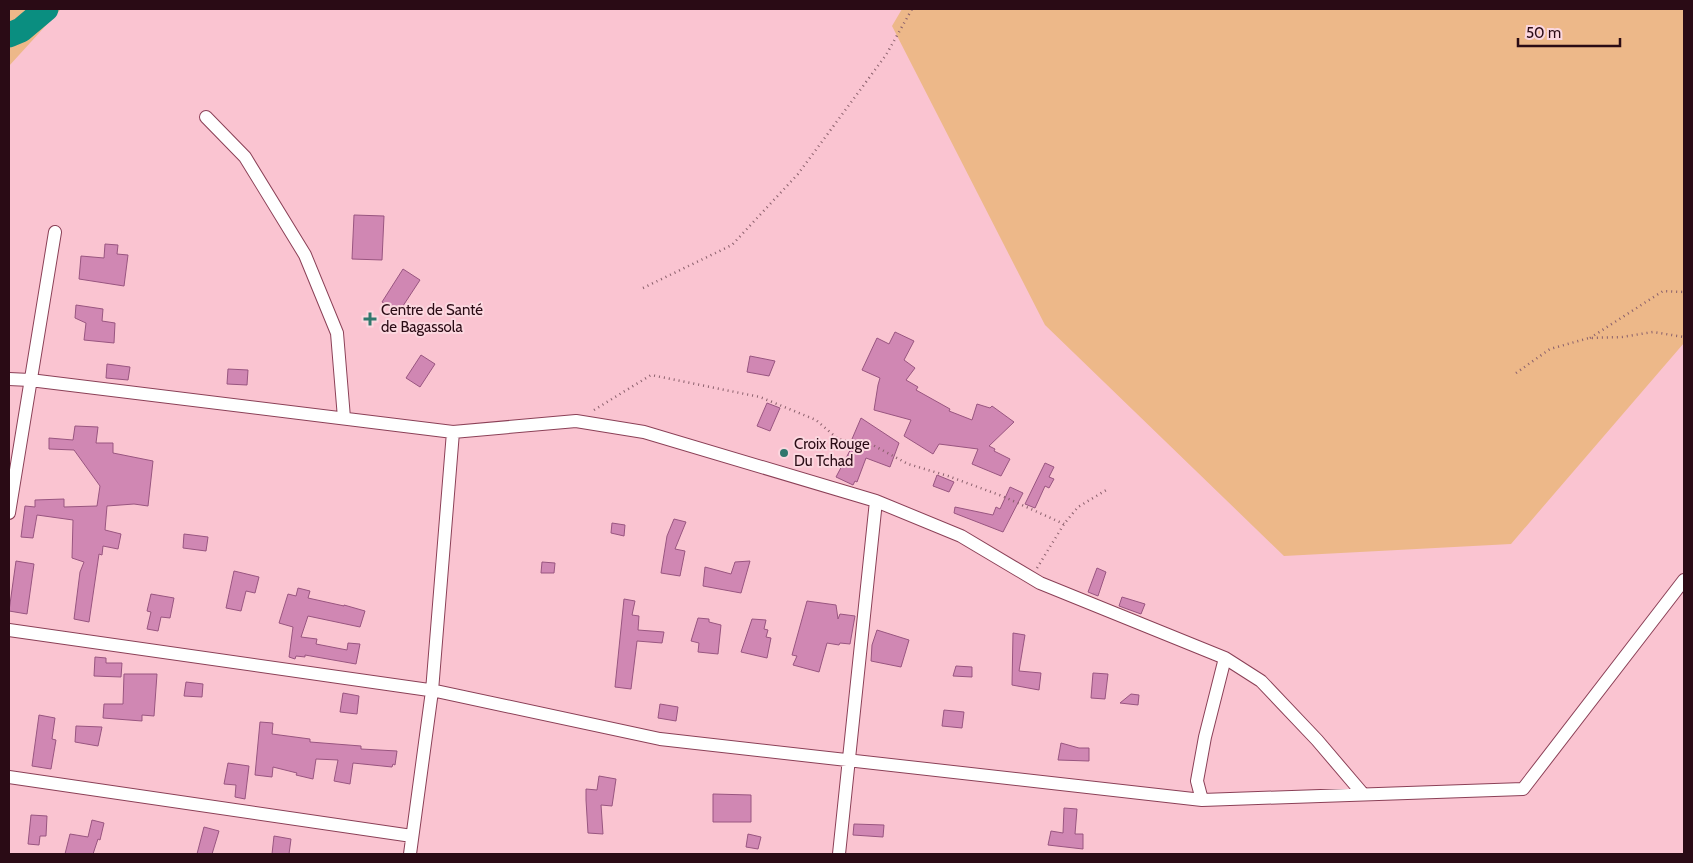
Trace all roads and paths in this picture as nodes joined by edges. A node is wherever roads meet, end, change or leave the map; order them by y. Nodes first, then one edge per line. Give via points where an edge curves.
1 (912, 9) edge
2 (206, 117) dead end
3 (54, 232) dead end
4 (643, 288) dead end
5 (1684, 292) edge
6 (1684, 336) edge
7 (1589, 338) junction
8 (1516, 373) dead end
9 (9, 378) edge
10 (30, 380) junction
11 (344, 418) junction
12 (576, 422) junction
13 (453, 432) junction
14 (1108, 489) dead end
15 (876, 501) junction
16 (9, 512) edge
17 (1064, 524) junction
18 (1031, 578) junction
19 (1684, 580) edge
20 (9, 630) edge
21 (1225, 658) junction
22 (432, 691) junction
23 (849, 761) junction
24 (9, 777) edge
25 (1363, 794) junction
26 (1202, 800) junction
27 (412, 836) junction
28 (410, 854) edge
29 (839, 854) edge

1 - 4 path via 886,54 798,174 732,245
2 - 11 street via 245,157 305,255 337,333
3 - 10 street
5 - 7 path via 1663,291
6 - 7 path via 1653,332
7 - 8 path via 1550,349
9 - 10 street
10 - 11 street
10 - 16 street
11 - 13 street
12 - 13 street
12 - 15 street via 644,432
12 - 17 path via 651,374 760,397 816,420 838,439 869,442 908,464 1002,496
13 - 22 street
14 - 17 path via 1078,507
15 - 18 street via 961,536
15 - 23 street
17 - 18 path
18 - 21 street
19 - 25 street via 1523,789
20 - 22 street
21 - 25 street via 1261,681
21 - 26 street via 1197,781
22 - 23 street via 660,739
22 - 27 street
23 - 26 street
23 - 29 street
24 - 27 street
25 - 26 street
27 - 28 street

